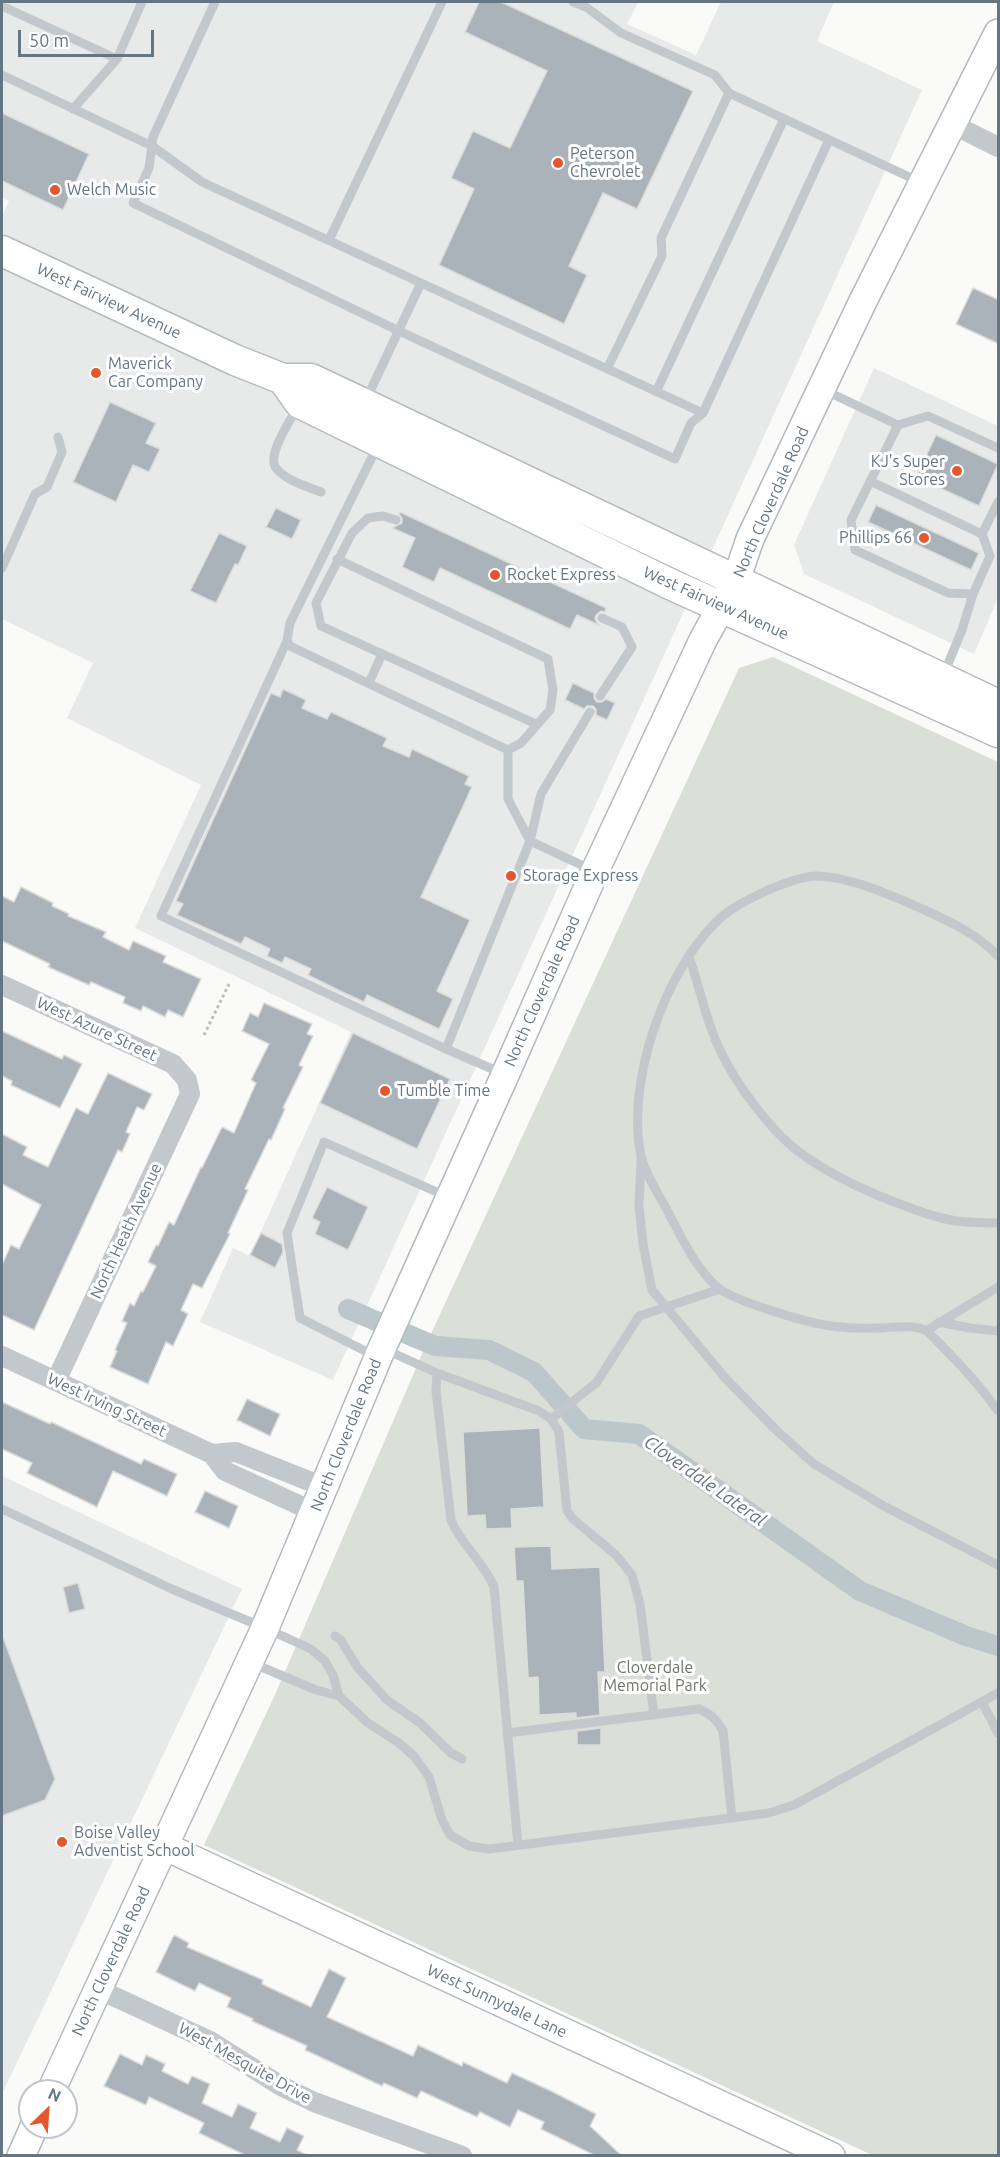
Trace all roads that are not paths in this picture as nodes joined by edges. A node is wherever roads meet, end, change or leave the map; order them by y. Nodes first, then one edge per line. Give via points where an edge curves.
1 (142, 2) edge
2 (215, 2) edge
3 (442, 2) edge
4 (573, 2) edge
5 (4, 7) edge
6 (999, 33) edge
7 (117, 58) junction
8 (2, 75) edge
9 (729, 93) junction
10 (73, 109) junction
11 (784, 119) junction
12 (952, 124) junction
13 (829, 140) junction
14 (152, 146) junction
15 (999, 147) edge
16 (921, 183) junction
17 (329, 240) junction
18 (2, 251) edge
19 (421, 283) junction
20 (399, 331) junction
21 (607, 369) junction
22 (283, 379) junction
23 (821, 388) junction
24 (656, 392) junction
25 (300, 403) junction
26 (364, 404) junction
27 (703, 413) junction
28 (898, 424) junction
29 (58, 437) dead end
30 (379, 442) junction
31 (999, 448) edge
32 (870, 481) junction
33 (321, 492) dead end
34 (999, 502) edge
35 (396, 520) dead end
36 (982, 534) junction
37 (337, 559) junction
38 (2, 568) edge
39 (736, 580) junction
40 (973, 594) junction
41 (721, 606) junction
42 (602, 618) dead end
43 (287, 641) junction
44 (382, 654) junction
45 (942, 677) junction
46 (369, 683) junction
47 (600, 696) dead end
48 (999, 705) edge
49 (590, 712) dead end
50 (536, 724) junction
51 (999, 732) edge
52 (508, 750) junction
53 (530, 841) junction
54 (595, 871) junction
55 (999, 956) edge
56 (689, 957) junction
57 (2, 985) edge
58 (446, 1049) junction
59 (506, 1075) junction
60 (187, 1080) joint
61 (641, 1158) junction
62 (450, 1198) junction
63 (999, 1223) edge
64 (999, 1287) edge
65 (720, 1289) junction
66 (665, 1306) junction
67 (939, 1322) junction
68 (926, 1330) junction
69 (999, 1331) edge
70 (380, 1353) junction
71 (2, 1356) edge
72 (437, 1373) junction
73 (56, 1381) junction
74 (999, 1411) edge
75 (551, 1419) junction
76 (212, 1454) junction
77 (324, 1487) junction
78 (2, 1509) edge
79 (314, 1512) junction
80 (999, 1565) edge
81 (265, 1628) junction
82 (335, 1636) dead end
83 (250, 1662) junction
84 (999, 1693) edge
85 (339, 1696) junction
86 (982, 1702) junction
87 (654, 1715) junction
88 (507, 1733) junction
89 (999, 1733) edge
90 (462, 1759) dead end
91 (732, 1818) junction
92 (518, 1845) junction
93 (164, 1846) junction
94 (98, 1989) junction
95 (57, 2079) edge
96 (29, 2139) edge
97 (21, 2156) edge
98 (462, 2156) edge
99 (831, 2156) edge

1 - 7 lane
2 - 14 lane
3 - 17 lane
4 - 9 lane via 621,33 715,75
5 - 7 lane
6 - 12 main road, North Cloverdale Road
7 - 10 lane
8 - 10 lane
9 - 11 lane
9 - 21 lane via 661,238 662,256
10 - 14 lane
11 - 13 lane
11 - 24 lane
12 - 15 street
12 - 16 main road, North Cloverdale Road
13 - 16 lane
13 - 27 lane
14 - 17 lane via 202,182
14 - 20 lane via 149,168 133,203
16 - 23 main road, North Cloverdale Road
17 - 19 lane
18 - 22 main road, West Fairview Avenue
19 - 20 lane
19 - 21 lane
20 - 26 lane
20 - 27 lane via 675,459 691,423
21 - 24 lane
22 - 25 main road, West Fairview Avenue
22 - 26 main road, West Fairview Avenue via 311,379
23 - 28 lane
23 - 39 main road, North Cloverdale Road via 750,539
24 - 27 lane
25 - 30 main road, West Fairview Avenue
25 - 33 lane via 273,456 274,466 285,476
26 - 39 main road, West Fairview Avenue
28 - 31 lane via 928,416
28 - 32 lane
29 - 38 lane via 62,452 47,487 35,494
30 - 41 main road, West Fairview Avenue
30 - 43 lane via 290,623
32 - 36 lane
32 - 40 lane via 851,520 855,550 948,593
34 - 36 lane
35 - 37 lane via 383,516 368,518 351,533
36 - 40 lane via 990,556
37 - 44 lane via 316,603 321,626
37 - 50 lane via 548,659 553,690 550,710
39 - 41 main road, North Cloverdale Road
39 - 45 main road, West Fairview Avenue
40 - 45 lane
41 - 51 main road, West Fairview Avenue
41 - 54 main road, North Cloverdale Road
42 - 47 lane via 622,627 632,647
43 - 46 lane via 290,646
43 - 58 lane via 161,916
44 - 46 lane
44 - 50 lane
45 - 48 main road, West Fairview Avenue
46 - 52 lane
49 - 53 lane via 541,794
50 - 52 lane
52 - 53 lane via 508,799
53 - 54 lane
53 - 58 lane
54 - 59 main road, North Cloverdale Road
55 - 56 lane via 953,923 898,898 852,882 818,876 784,884 743,901 715,923
56 - 61 lane via 669,989 643,1072 638,1115
56 - 63 lane via 719,1048 734,1075 769,1122 801,1154 832,1174 915,1210 957,1221
57 - 60 street, West Azure Street via 173,1064
58 - 59 lane
59 - 62 main road, North Cloverdale Road
60 - 73 street, North Heath Avenue via 189,1094
61 - 65 lane via 679,1232 706,1276
61 - 66 lane via 639,1206 643,1244 652,1290
62 - 70 main road, North Cloverdale Road
62 - 70 lane via 324,1142 287,1233 300,1318
64 - 67 lane
65 - 66 lane
65 - 68 lane via 790,1316 830,1326
66 - 75 lane via 639,1316 597,1382
66 - 80 lane via 726,1379 814,1464 882,1505
67 - 68 lane
67 - 69 lane
68 - 74 lane
70 - 72 lane
70 - 77 main road, North Cloverdale Road
71 - 73 street, West Irving Street
72 - 75 lane
72 - 88 lane via 451,1520 494,1587
73 - 76 street, West Irving Street
75 - 87 lane via 559,1432 567,1510 632,1575 640,1604
76 - 77 street, West Irving Street via 236,1452
76 - 79 street, West Irving Street via 225,1471
77 - 79 main road, North Cloverdale Road
78 - 81 lane
79 - 81 main road, North Cloverdale Road
81 - 83 main road, North Cloverdale Road
81 - 85 lane via 311,1649 325,1660
82 - 90 lane via 387,1701
83 - 85 lane
83 - 93 main road, North Cloverdale Road
84 - 86 lane
85 - 92 lane via 414,1756 429,1777 450,1835 468,1846 489,1849
86 - 89 lane
86 - 91 lane via 794,1805
87 - 88 lane
87 - 91 lane via 699,1709 718,1722 723,1731
88 - 92 lane
91 - 92 lane
93 - 94 main road, North Cloverdale Road
93 - 99 main road, West Sunnydale Lane
94 - 95 main road, North Cloverdale Road
94 - 98 street, West Mesquite Drive via 210,2041 314,2102
96 - 97 main road

